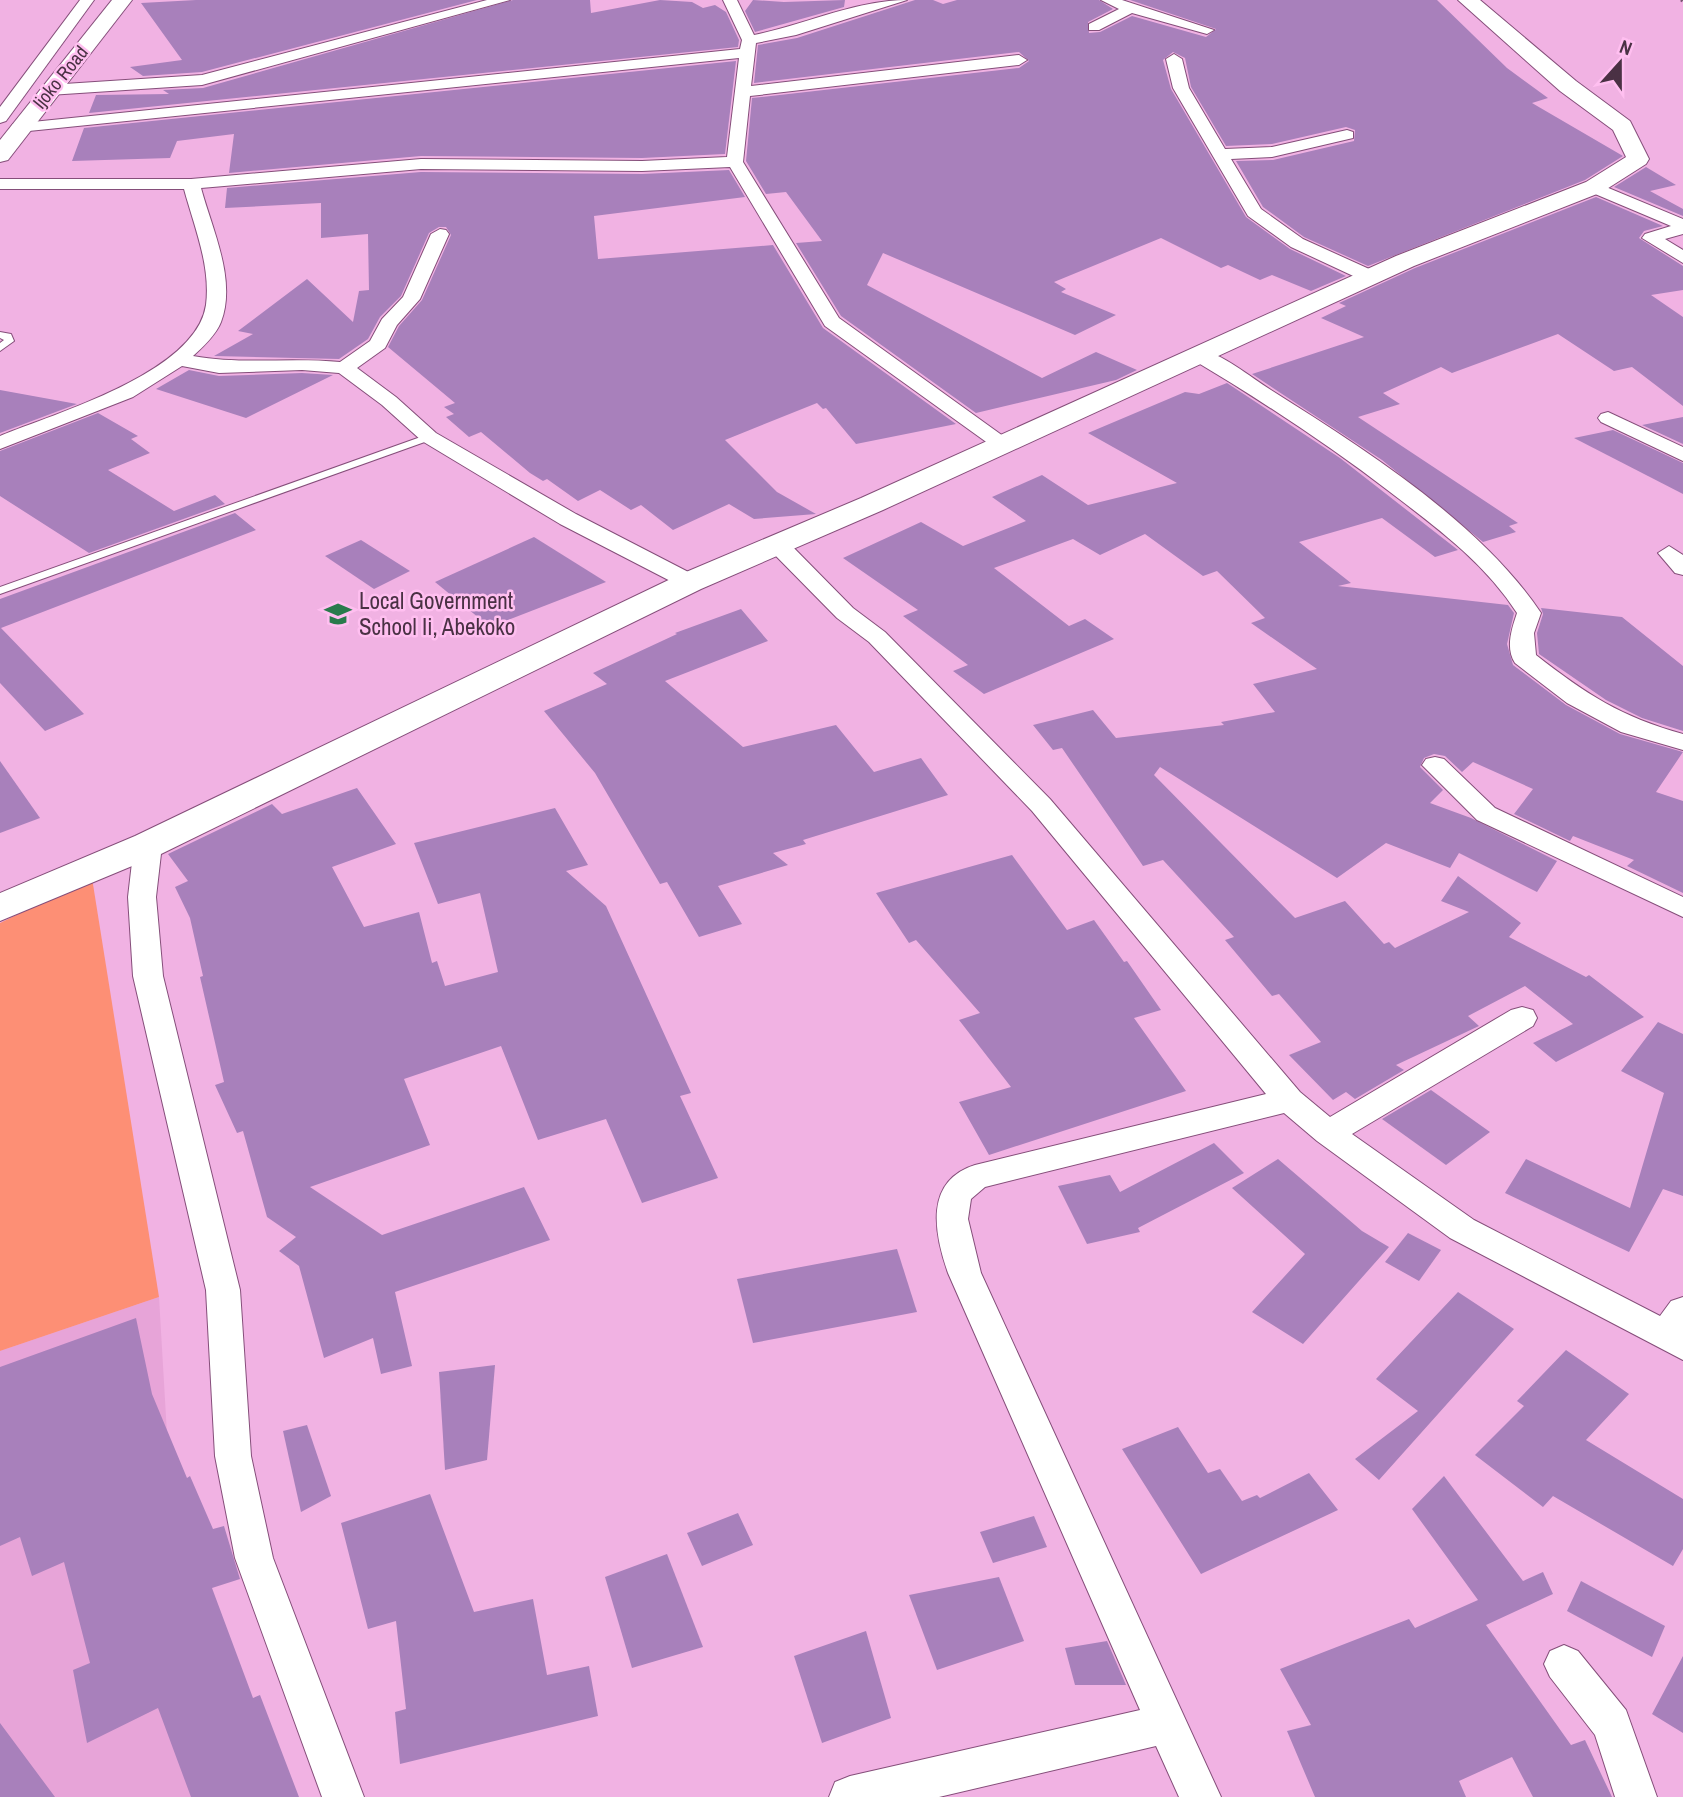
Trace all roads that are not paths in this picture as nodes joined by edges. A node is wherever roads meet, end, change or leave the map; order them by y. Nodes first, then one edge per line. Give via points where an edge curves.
1 (87, 0) edge
2 (122, 0) edge
3 (503, 0) edge
4 (730, 0) edge
5 (897, 0) edge
6 (1108, 0) edge
7 (1468, 0) edge
8 (1131, 8) junction
9 (1094, 27) dead end
10 (1208, 30) dead end
11 (749, 46) junction
12 (1174, 59) dead end
13 (1019, 60) dead end
14 (202, 80) junction
15 (49, 90) junction
16 (743, 92) junction
17 (211, 108) junction
18 (10, 122) edge
19 (1347, 135) dead end
20 (1223, 154) junction
21 (0, 155) edge
22 (735, 162) junction
23 (0, 184) edge
24 (191, 184) junction
25 (1594, 187) junction
26 (1683, 227) edge
27 (440, 234) dead end
28 (1683, 258) edge
29 (1371, 277) junction
30 (0, 335) edge
31 (0, 348) edge
32 (1197, 354) junction
33 (179, 359) junction
34 (344, 368) junction
35 (1608, 418) dead end
36 (429, 437) junction
37 (0, 443) edge
38 (1003, 444) junction
39 (1683, 455) edge
40 (779, 546) junction
41 (690, 582) junction
42 (0, 592) edge
43 (1683, 742) edge
44 (1435, 765) dead end
45 (148, 845) junction
46 (0, 908) edge
47 (1683, 908) edge
48 (1522, 1018) dead end
49 (1289, 1100) junction
50 (1328, 1133) junction
51 (1677, 1330) edge
52 (1564, 1664) dead end
53 (1168, 1723) junction
54 (344, 1797) edge
55 (850, 1797) edge
56 (1200, 1797) edge
57 (1636, 1797) edge

1 - 18 street
2 - 15 street, Ijoko Road
3 - 14 street
4 - 11 street
5 - 11 street
6 - 8 street
7 - 25 street via 1622,127 1638,159
8 - 9 street
8 - 10 street
11 - 16 street
11 - 17 street
12 - 20 street via 1181,88
13 - 16 street
14 - 15 street
14 - 17 street
15 - 18 street, Ijoko Road
16 - 22 street
17 - 18 street
18 - 21 street, Ijoko Road
19 - 20 street via 1272,152
20 - 29 street via 1254,212 1297,243
22 - 24 street via 421,164
22 - 38 street via 832,322
23 - 24 street
24 - 33 street via 215,279 212,321
25 - 26 street
25 - 29 street
26 - 28 street via 1651,238
27 - 34 street via 411,299 377,344
29 - 32 street
30 - 31 lane via 8,336 9,341
32 - 38 street
32 - 43 street via 1316,428 1459,534 1512,584 1529,613 1522,633 1524,657 1576,698 1630,727
33 - 34 street via 219,367 302,364
33 - 37 street via 114,400
34 - 36 street
35 - 39 street
36 - 41 street via 568,519
36 - 42 lane
38 - 40 street
40 - 41 street
40 - 49 street via 877,637 1041,805
41 - 45 street
44 - 47 street via 1486,814
45 - 46 street
45 - 54 street via 142,897 148,976 223,1290 233,1456 254,1559
48 - 50 street
49 - 50 street
49 - 53 street via 975,1178 958,1192 950,1210 955,1245 983,1319
50 - 51 street via 1462,1229
52 - 57 street via 1612,1724
53 - 55 street
53 - 56 street

